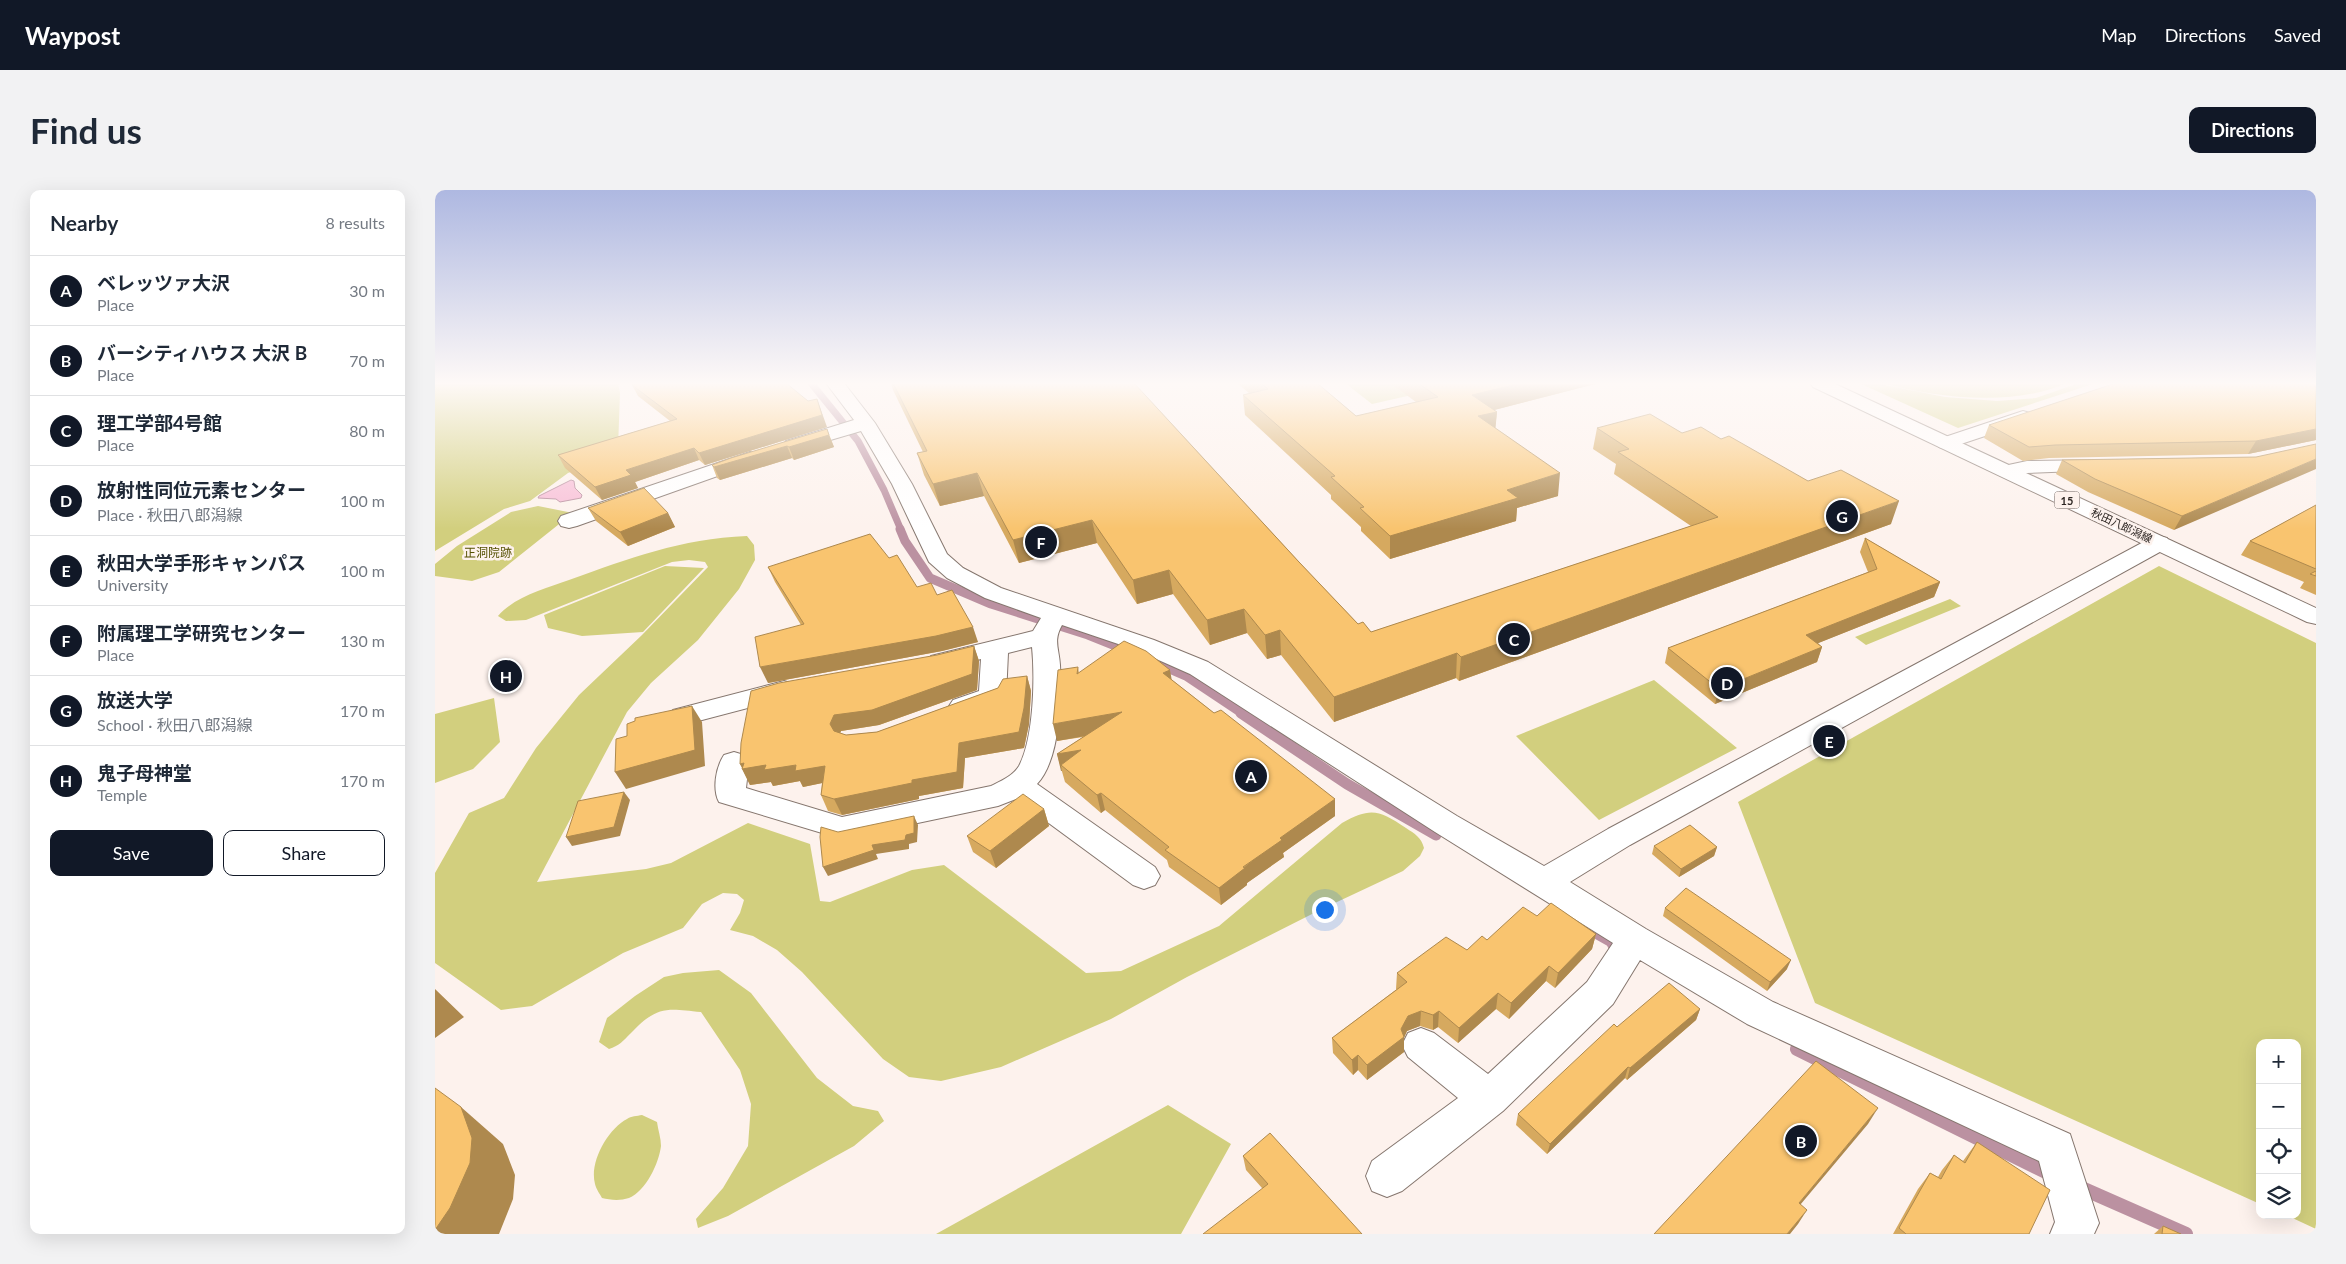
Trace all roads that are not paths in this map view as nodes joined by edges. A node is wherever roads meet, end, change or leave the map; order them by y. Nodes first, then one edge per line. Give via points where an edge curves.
1 (836, 432) edge
2 (855, 432) edge
3 (1923, 432) edge
4 (1979, 432) edge
5 (1947, 443) junction
6 (2117, 466) edge
7 (2006, 471) junction
8 (569, 520) dead end
9 (2159, 543) junction
10 (2316, 617) edge
11 (1049, 625) junction
12 (995, 649) junction
13 (912, 667) edge
14 (805, 686) edge
15 (942, 713) edge
16 (683, 716) edge
17 (733, 762) dead end
18 (1018, 785) junction
19 (1144, 876) dead end
20 (1544, 882) junction
21 (1634, 940) junction
22 (1421, 1045) dead end
23 (1489, 1098) junction
24 (1387, 1176) dead end
25 (2075, 1228) edge

1 - 8 street
2 - 11 street via 902,484 937,557 955,574
3 - 5 street, 秋田八郎潟線 / 15
4 - 5 street
5 - 7 street, 秋田八郎潟線 / 15
6 - 7 street via 2034,467
7 - 9 street, 秋田八郎潟線 / 15
9 - 10 street, 秋田八郎潟線 / 15
9 - 20 street via 1619,837
11 - 12 street
11 - 18 street via 1041,741 1032,771
11 - 20 street via 1145,645 1199,668
12 - 13 street
12 - 15 street via 992,696
14 - 16 street
17 - 18 street via 730,794 842,828 997,795
18 - 19 street
20 - 21 street
21 - 23 street via 1600,993
21 - 25 street via 1761,1013 2055,1148 2065,1177
22 - 23 street
23 - 24 street

